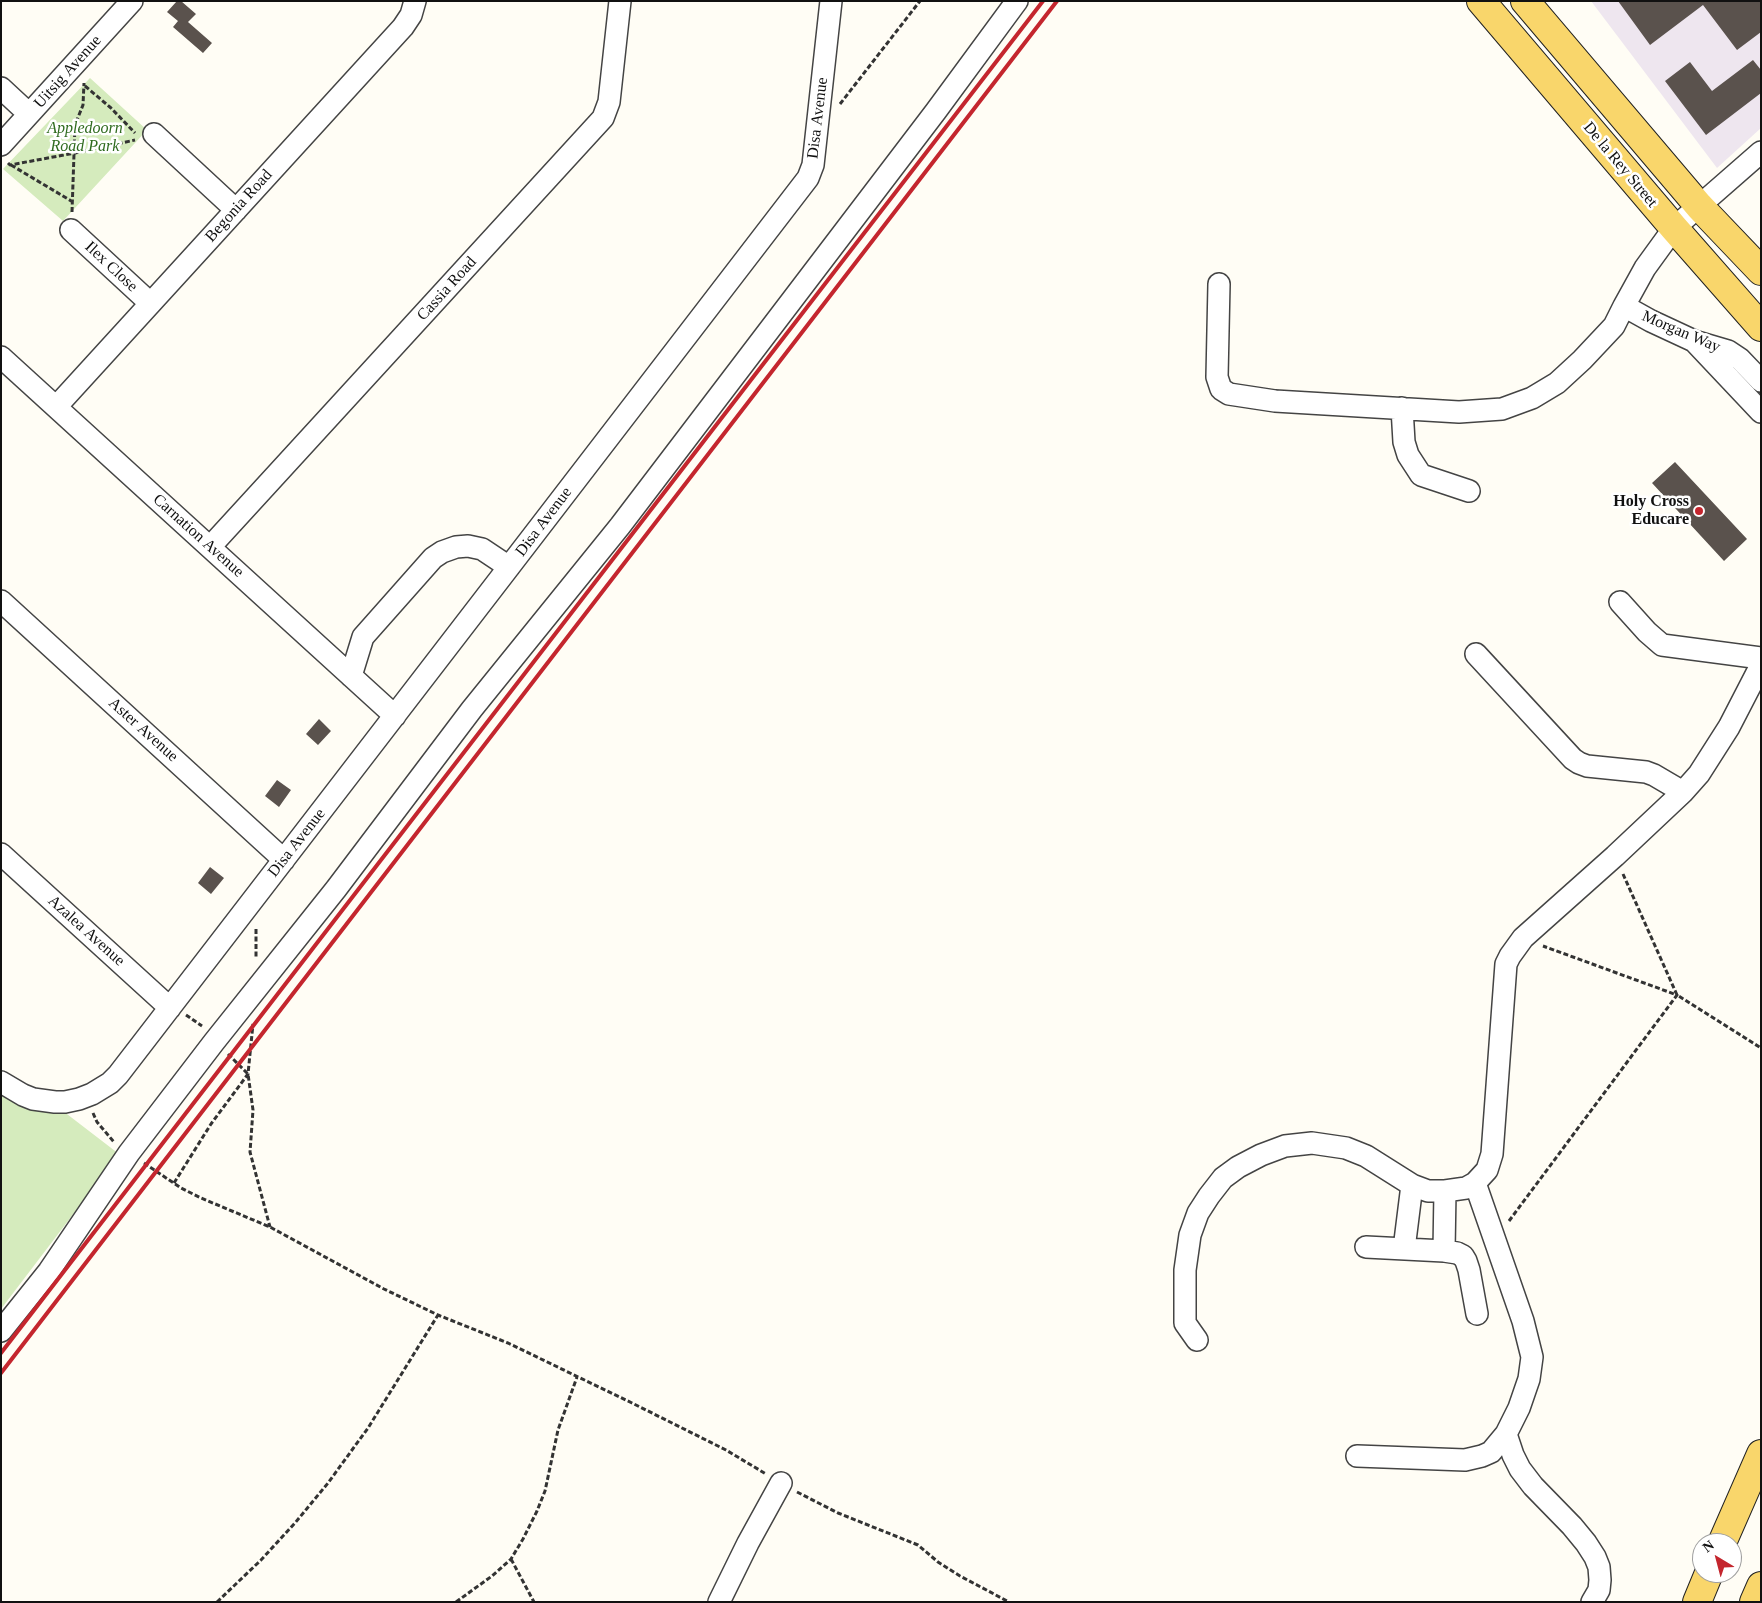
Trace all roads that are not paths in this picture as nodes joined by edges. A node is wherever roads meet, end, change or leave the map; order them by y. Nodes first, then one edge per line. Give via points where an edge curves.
1 (132, 1) edge
2 (415, 1) edge
3 (620, 1) edge
4 (831, 1) edge
5 (1017, 1) edge
6 (1480, 1) edge
7 (1525, 1) edge
8 (1, 88) edge
9 (30, 114) junction
10 (154, 134) dead end
11 (1, 145) edge
12 (1761, 152) edge
13 (1700, 206) junction
14 (236, 210) junction
15 (1674, 228) junction
16 (71, 230) road end
17 (1761, 271) edge
18 (1219, 284) dead end
19 (150, 303) junction
20 (1624, 306) junction
21 (1761, 326) edge
22 (1694, 340) junction
23 (1, 357) edge
24 (1761, 381) edge
25 (56, 406) junction
26 (1402, 408) junction
27 (1761, 412) edge
28 (1469, 491) dead end
29 (210, 547) junction
30 (509, 567) junction
31 (1, 601) edge
32 (1620, 602) dead end
33 (1476, 654) dead end
34 (1761, 658) edge
35 (1761, 665) edge
36 (351, 676) junction
37 (395, 716) junction
38 (1683, 792) junction
39 (1, 854) edge
40 (284, 860) junction
41 (170, 1008) junction
42 (1, 1082) edge
43 (1475, 1183) junction
44 (1412, 1185) junction
45 (1445, 1191) junction
46 (1366, 1247) dead end
47 (1404, 1249) junction
48 (1444, 1251) junction
49 (1477, 1314) dead end
50 (1, 1331) edge
51 (1197, 1340) dead end
52 (1506, 1434) junction
53 (1761, 1454) edge
54 (1357, 1456) dead end
55 (781, 1483) road end
56 (1726, 1533) edge
57 (1705, 1583) edge
58 (1761, 1586) edge
59 (719, 1602) edge
60 (1592, 1602) edge
61 (1697, 1602) edge
62 (1754, 1602) edge

1 - 9 street, Uitsig Avenue
2 - 14 street, Begonia Road via 403,27
3 - 29 street, Cassia Road via 609,102 603,118
4 - 30 street, Disa Avenue via 808,178
5 - 50 street via 620,526 472,709 129,1153 49,1271
6 - 15 main road, De la Rey Street
7 - 13 main road, De la Rey Street
8 - 9 street, Uitsig Avenue
9 - 11 street
10 - 14 street
12 - 13 street, Morgan Way
13 - 15 street, Morgan Way
13 - 17 main road, De la Rey Street
14 - 19 street, Begonia Road
15 - 20 street, Morgan Way via 1645,268
15 - 21 main road, De la Rey Street
16 - 19 street, Ilex Close
18 - 26 street via 1217,377 1221,389 1229,394 1276,401
19 - 25 street, Begonia Road
20 - 22 street, Morgan Way
20 - 26 street via 1614,326 1582,360 1556,384 1532,398 1502,409 1459,412
22 - 24 street, Morgan Way via 1728,351
22 - 27 street
23 - 25 street, Carnation Avenue
25 - 29 street, Carnation Avenue
26 - 28 street via 1404,442 1421,476
29 - 36 street, Carnation Avenue
30 - 36 street via 482,549 468,546 456,547 433,558 363,637
30 - 37 street, Disa Avenue
31 - 40 street, Aster Avenue
32 - 34 street via 1662,645
33 - 38 street via 1579,763 1646,772
35 - 38 street via 1730,727 1700,774
36 - 37 street, Carnation Avenue
37 - 40 street, Disa Avenue
38 - 43 street via 1515,947 1506,964 1492,1154 1487,1170
39 - 41 street, Azalea Avenue
40 - 41 street, Disa Avenue
41 - 42 street, Disa Avenue via 118,1075 92,1094 66,1102 44,1101 23,1095
43 - 45 street via 1466,1188
43 - 52 street via 1523,1321 1532,1357 1530,1379
44 - 45 street via 1428,1191
44 - 47 street
44 - 51 street via 1366,1156 1327,1144 1285,1146 1238,1167 1223,1178 1209,1196 1190,1235 1185,1270 1186,1322
45 - 48 street
46 - 47 street
47 - 48 street
48 - 49 street via 1458,1253 1466,1261
52 - 54 street via 1490,1452 1474,1459
52 - 60 street via 1520,1469 1572,1526 1595,1557 1600,1580
53 - 56 main road
55 - 59 street
57 - 61 main road
58 - 62 main road

